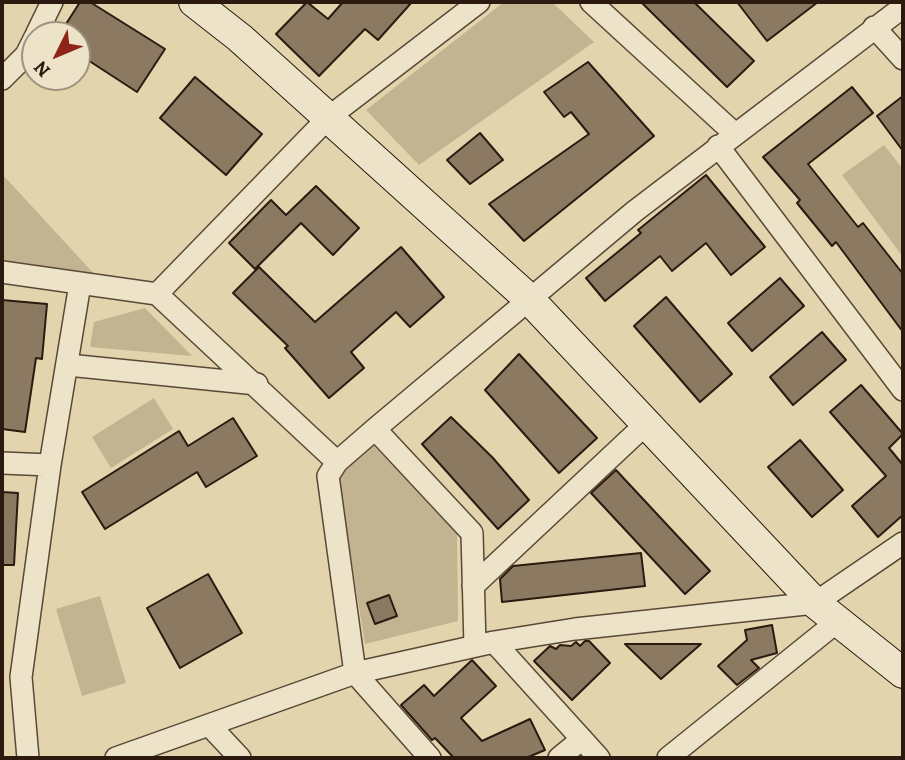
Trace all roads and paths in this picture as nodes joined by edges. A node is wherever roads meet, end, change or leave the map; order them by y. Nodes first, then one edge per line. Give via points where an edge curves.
1 (52, 2) edge
2 (194, 2) edge
3 (479, 2) edge
4 (592, 2) edge
5 (903, 7) edge
6 (42, 21) edge
7 (874, 27) junction
8 (903, 59) edge
9 (21, 60) edge
10 (2, 79) edge
11 (329, 117) junction
12 (727, 140) junction
13 (2, 272) edge
14 (80, 284) junction
15 (158, 294) junction
16 (528, 298) junction
17 (68, 365) junction
18 (257, 384) junction
19 (903, 390) edge
20 (647, 423) junction
21 (375, 429) junction
22 (337, 462) junction
23 (2, 463) edge
24 (50, 465) junction
25 (903, 543) edge
26 (473, 586) junction
27 (827, 612) junction
28 (484, 644) junction
29 (901, 670) edge
30 (355, 673) junction
31 (11, 677) edge
32 (210, 726) junction
33 (582, 739) junction
34 (28, 758) edge
35 (116, 758) edge
36 (240, 758) edge
37 (430, 758) edge
38 (559, 758) edge
39 (599, 758) edge
40 (668, 758) edge

1 - 6 street
2 - 11 main road
3 - 11 street
4 - 12 street
5 - 7 street
7 - 8 street
7 - 12 street
9 - 10 street
11 - 15 street
11 - 16 main road
12 - 16 street
12 - 19 street
13 - 14 street
14 - 15 street
14 - 17 street
15 - 18 street
16 - 20 main road
16 - 21 street
17 - 18 street
17 - 24 street
18 - 22 street
20 - 26 street
20 - 27 main road
21 - 22 street
21 - 26 street via 472,533
22 - 30 street via 328,476
23 - 24 street
24 - 31 street
25 - 27 street
26 - 28 street
27 - 28 street via 575,629
27 - 29 main road
27 - 40 street
28 - 30 street
28 - 33 street
30 - 32 street
30 - 37 street
31 - 34 street
32 - 35 street
32 - 36 street
33 - 38 street
33 - 39 street

